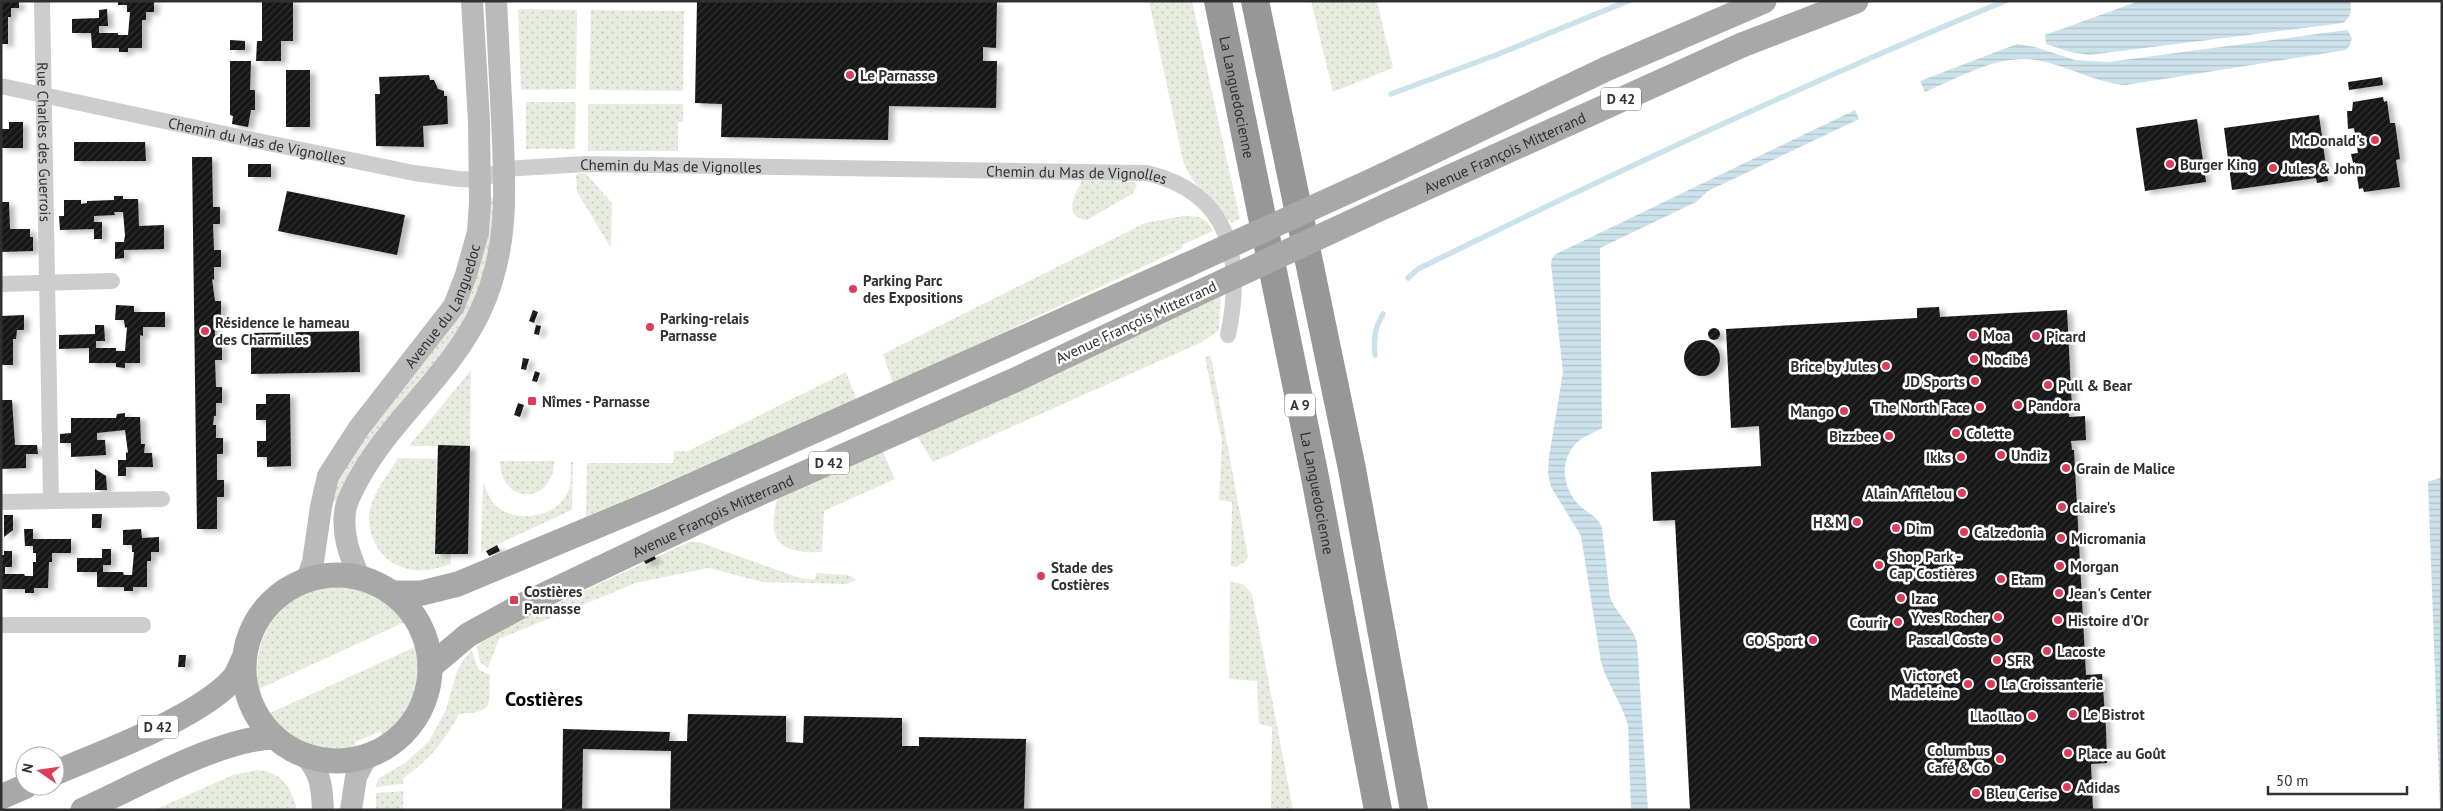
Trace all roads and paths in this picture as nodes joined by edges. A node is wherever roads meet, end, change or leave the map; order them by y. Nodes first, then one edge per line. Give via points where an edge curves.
1 (42, 1) edge
2 (472, 1) edge
3 (496, 1) edge
4 (1218, 1) edge
5 (1255, 1) edge
6 (1764, 1) edge
7 (1856, 1) edge
8 (1, 86) edge
9 (44, 95) junction
10 (505, 169) junction
11 (480, 180) junction
12 (112, 282) dead end
13 (46, 283) junction
14 (1, 284) edge
15 (1228, 335) dead end
16 (162, 499) dead end
17 (51, 500) junction
18 (1, 502) edge
19 (359, 577) junction
20 (307, 580) junction
21 (393, 593) junction
22 (1, 624) edge
23 (143, 625) dead end
24 (244, 658) junction
25 (430, 668) junction
26 (274, 737) junction
27 (305, 756) junction
28 (367, 756) junction
29 (65, 769) edge
30 (15, 791) edge
31 (1, 797) edge
32 (83, 810) edge
33 (323, 810) edge
34 (351, 810) edge
35 (1378, 810) edge
36 (1414, 810) edge

1 - 9 street, Rue Charles des Guerrois
2 - 11 street, Avenue du Languedoc
3 - 10 street, Avenue du Languedoc
4 - 35 highway, La Languedocienne / A 9 via 1313,467
5 - 36 highway, A 9 via 1352,469
6 - 21 main road, Avenue François Mitterrand / D 42, bridge via 1606,69 1187,265 667,496 458,584 422,593
7 - 25 main road, Avenue François Mitterrand / D 42, bridge via 1742,45 1388,205 1015,380 733,505 523,605 468,635
8 - 9 street, Chemin du Mas de Vignolles
9 - 11 street, Chemin du Mas de Vignolles via 414,172
9 - 13 street, Rue Charles des Guerrois
10 - 11 street, Chemin du Mas de Vignolles
10 - 15 street, Chemin du Mas de Vignolles via 585,164 670,164 1154,175 1168,178 1216,213 1223,225 1232,260 1234,295
10 - 19 street, Avenue du Languedoc via 502,241 493,279 480,312 447,364 381,444 349,496 344,510 344,534
11 - 20 street, Avenue du Languedoc via 478,232 454,306 359,428 328,476
12 - 13 street
13 - 14 street
13 - 17 street, Rue Charles des Guerrois
16 - 17 street
17 - 18 street
19 - 20 main road via 338,574
19 - 21 main road
20 - 24 main road via 285,590 264,611 249,636
21 - 25 main road via 419,620 428,646
22 - 23 street
24 - 26 main road via 249,698 260,720
24 - 29 main road, D 42 via 234,677 190,711
25 - 28 main road via 424,700 409,727 391,744
26 - 27 main road
26 - 32 main road via 258,737 196,758
27 - 28 main road via 338,761
27 - 33 street via 316,766 321,778
28 - 34 street via 356,777
30 - 31 main road

